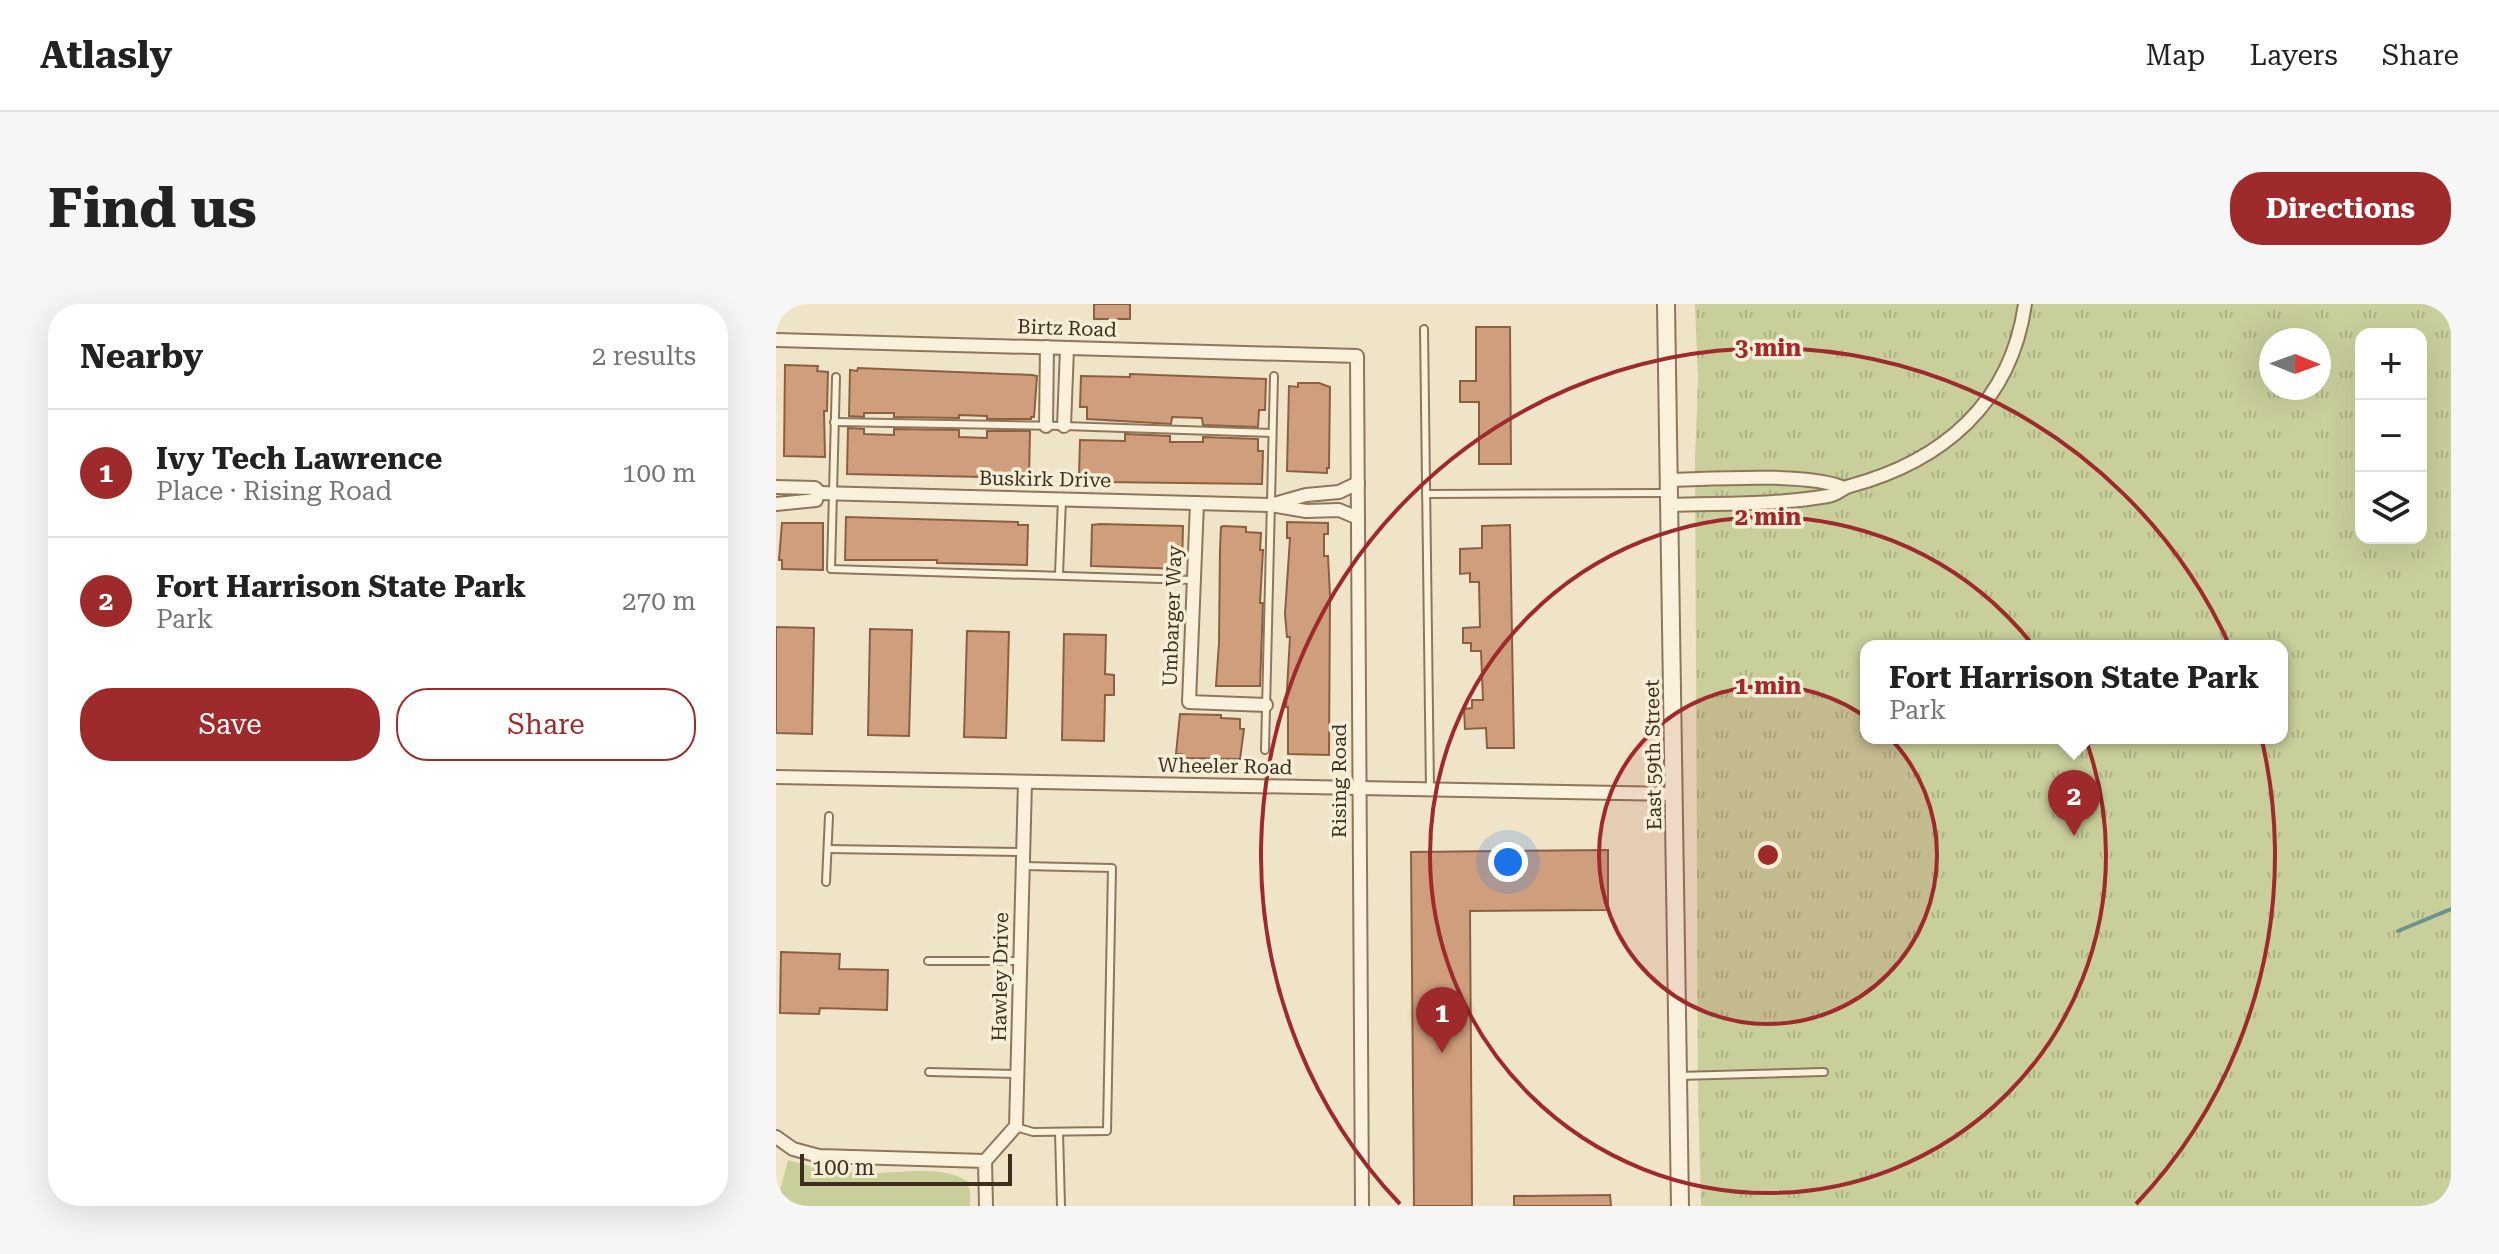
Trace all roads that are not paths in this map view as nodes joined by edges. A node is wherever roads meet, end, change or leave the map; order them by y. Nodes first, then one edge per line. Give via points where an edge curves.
1 (1666, 304) edge
2 (2025, 304) edge
3 (1424, 329) dead end
4 (776, 340) edge
5 (1047, 347) junction
6 (1067, 348) junction
7 (1357, 356) joint
8 (1274, 376) dead end
9 (836, 377) dead end
10 (834, 422) junction
11 (1046, 426) junction
12 (1064, 426) junction
13 (1272, 433) junction
14 (1358, 483) junction
15 (776, 487) edge
16 (1844, 488) junction
17 (1669, 492) junction
18 (818, 493) junction
19 (833, 493) junction
20 (1426, 494) junction
21 (1062, 499) junction
22 (1197, 503) junction
23 (776, 504) edge
24 (1270, 505) junction
25 (1358, 518) junction
26 (1059, 574) junction
27 (1193, 580) junction
28 (1266, 705) junction
29 (1265, 750) dead end
30 (776, 777) edge
31 (1025, 782) junction
32 (1359, 788) junction
33 (1430, 790) junction
34 (1674, 794) junction
35 (829, 816) dead end
36 (828, 849) junction
37 (1023, 852) junction
38 (1023, 866) junction
39 (826, 882) dead end
40 (928, 961) dead end
41 (1020, 961) junction
42 (929, 1072) dead end
43 (1824, 1072) dead end
44 (1017, 1074) junction
45 (1678, 1076) junction
46 (1016, 1126) junction
47 (1059, 1132) junction
48 (776, 1137) edge
49 (985, 1161) junction
50 (986, 1206) edge
51 (1061, 1206) edge
52 (1362, 1206) edge
53 (1680, 1206) edge

1 - 17 street, East 59th Street
2 - 16 street via 2005,369 1971,420 1917,461
3 - 20 lane
4 - 5 street, Birtz Road
5 - 6 street, Birtz Road
5 - 11 street
6 - 7 street, Birtz Road
6 - 12 street
7 - 14 street, Rising Road
8 - 13 lane
9 - 10 lane
10 - 11 lane
10 - 19 lane
11 - 12 lane
12 - 13 lane
13 - 24 lane
14 - 24 street, Buskirk Drive via 1339,492
14 - 25 street, Rising Road
15 - 18 street, Buskirk Drive via 815,488
16 - 17 street via 1782,479
16 - 17 street via 1833,496 1780,501
17 - 20 lane
17 - 34 street, East 59th Street
18 - 19 street, Buskirk Drive
18 - 23 street, Buskirk Drive via 816,500
19 - 21 street, Buskirk Drive
19 - 26 lane via 831,569
20 - 33 lane
21 - 22 street, Buskirk Drive
21 - 26 lane
22 - 24 street, Buskirk Drive
22 - 27 street, Umbarger Way
24 - 25 street, Buskirk Drive via 1339,510
24 - 28 lane
25 - 32 street, Rising Road
26 - 27 lane
27 - 28 street, Umbarger Way via 1189,702
28 - 29 lane
30 - 31 street, Wheeler Road
31 - 32 street, Wheeler Road
31 - 37 street, Hawley Drive
32 - 33 street, Wheeler Road
32 - 52 street, Rising Road
33 - 34 street, Wheeler Road
34 - 45 street, East 59th Street
35 - 36 lane
36 - 37 lane
36 - 39 lane
37 - 38 street, Hawley Drive
38 - 41 street, Hawley Drive
38 - 47 lane via 1112,868 1107,1131
40 - 41 lane
41 - 44 street, Hawley Drive
42 - 44 lane
43 - 45 lane
44 - 46 street, Hawley Drive
45 - 53 street, East 59th Street
46 - 47 lane
46 - 49 street
47 - 51 lane
48 - 49 street via 793,1149 819,1156
49 - 50 street

